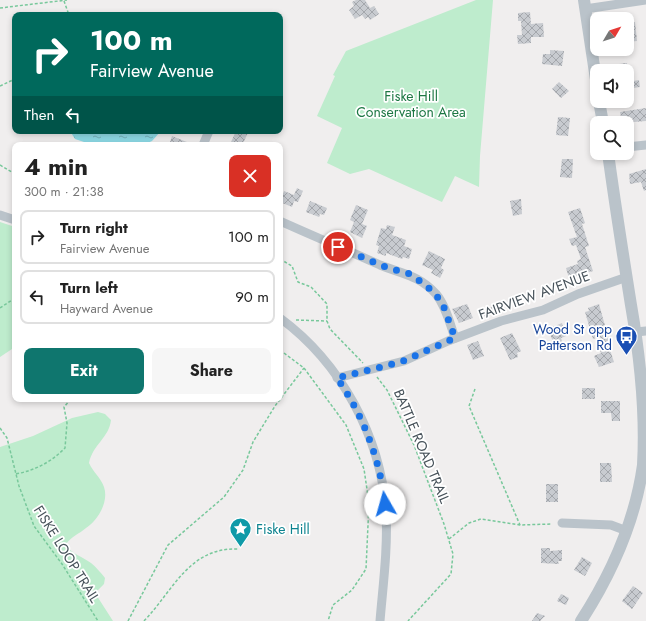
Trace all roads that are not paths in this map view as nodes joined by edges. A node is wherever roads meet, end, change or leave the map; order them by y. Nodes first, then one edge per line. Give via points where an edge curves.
1 (646, 0) edge
2 (584, 5) edge
3 (593, 64) edge
4 (646, 144) edge
5 (634, 146) edge
6 (609, 160) edge
7 (0, 215) edge
8 (12, 219) edge
9 (283, 222) edge
10 (627, 278) junction
11 (283, 321) edge
12 (641, 332) edge
13 (455, 338) junction
14 (337, 378) junction
15 (562, 523) road end
16 (627, 531) junction
17 (380, 621) edge
18 (582, 621) edge

1 - 2 street
2 - 3 street
4 - 5 street
6 - 10 street
7 - 8 street
9 - 13 street via 418,279 440,299
10 - 12 street
10 - 13 street, FAIRVIEW AVENUE via 581,292 543,310 504,320
11 - 14 street via 311,345
12 - 16 street via 644,444 638,488
13 - 14 street, FAIRVIEW AVENUE via 404,361
14 - 17 street via 364,424 382,484 386,512 386,543
15 - 16 street via 611,525
16 - 18 street via 608,575

